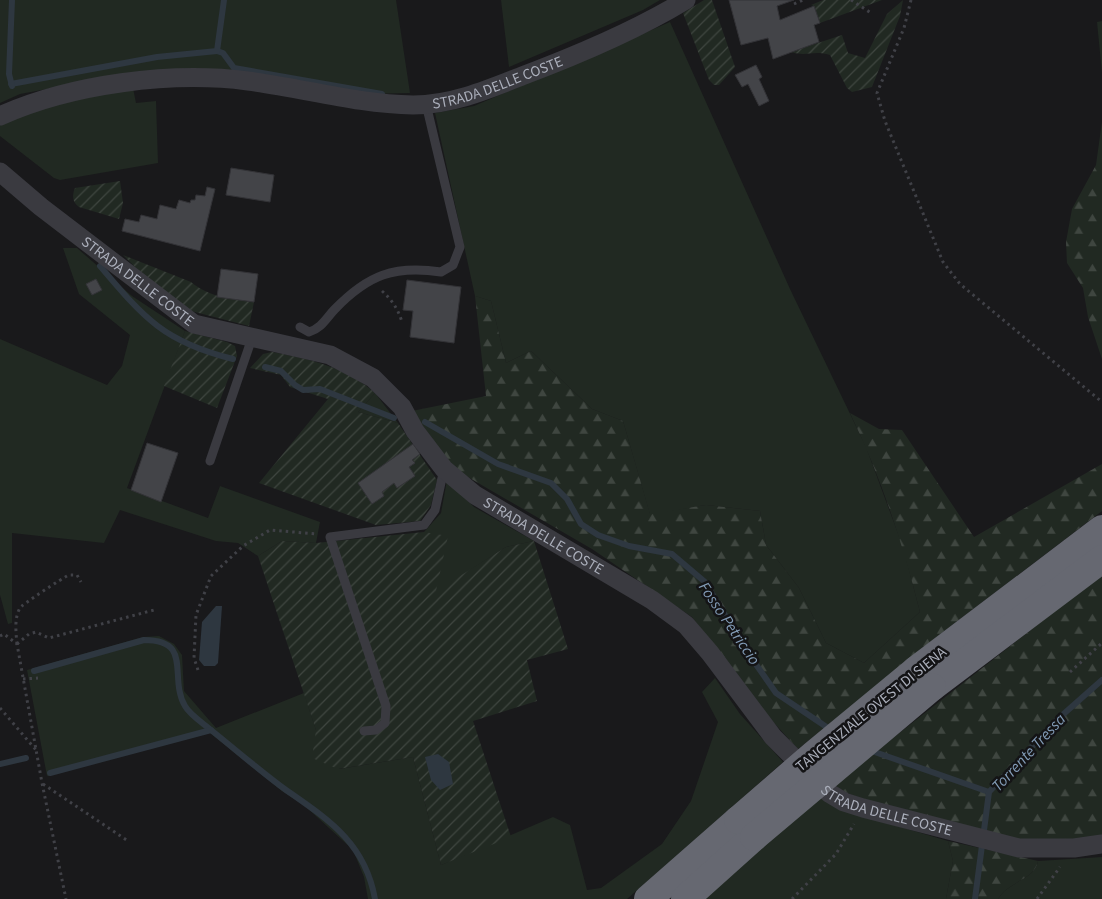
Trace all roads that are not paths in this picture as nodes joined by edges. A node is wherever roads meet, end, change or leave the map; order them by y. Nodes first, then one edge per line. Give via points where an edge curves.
1 (686, 0) edge
2 (426, 104) junction
3 (0, 116) edge
4 (0, 172) edge
5 (300, 327) dead end
6 (252, 338) junction
7 (210, 461) dead end
8 (444, 469) junction
9 (1102, 530) edge
10 (1102, 559) edge
11 (364, 731) dead end
12 (746, 828) junction
13 (1102, 844) edge
14 (648, 899) edge
15 (685, 899) edge

1 - 2 street, STRADA DELLE COSTE via 563,61 474,95
2 - 3 street, STRADA DELLE COSTE via 365,102 248,81 190,76 131,81 47,98
2 - 5 lane via 460,247 453,265 441,272 418,268 389,271 360,288 317,330 310,332
4 - 6 street, STRADA DELLE COSTE via 194,324
6 - 7 lane
6 - 8 street, STRADA DELLE COSTE via 330,355 372,378 402,408
8 - 11 lane via 435,510 424,525 330,537 386,706 385,723 376,730
8 - 13 street, STRADA DELLE COSTE via 475,495 652,600 686,625 773,737 829,793 844,802 1019,848 1074,848
9 - 12 highway, TANGENZIALE OVEST DI SIENA, bridge via 916,670 812,755
10 - 12 highway, TANGENZIALE OVEST DI SIENA, bridge
12 - 14 highway, TANGENZIALE OVEST DI SIENA
12 - 15 highway, TANGENZIALE OVEST DI SIENA

